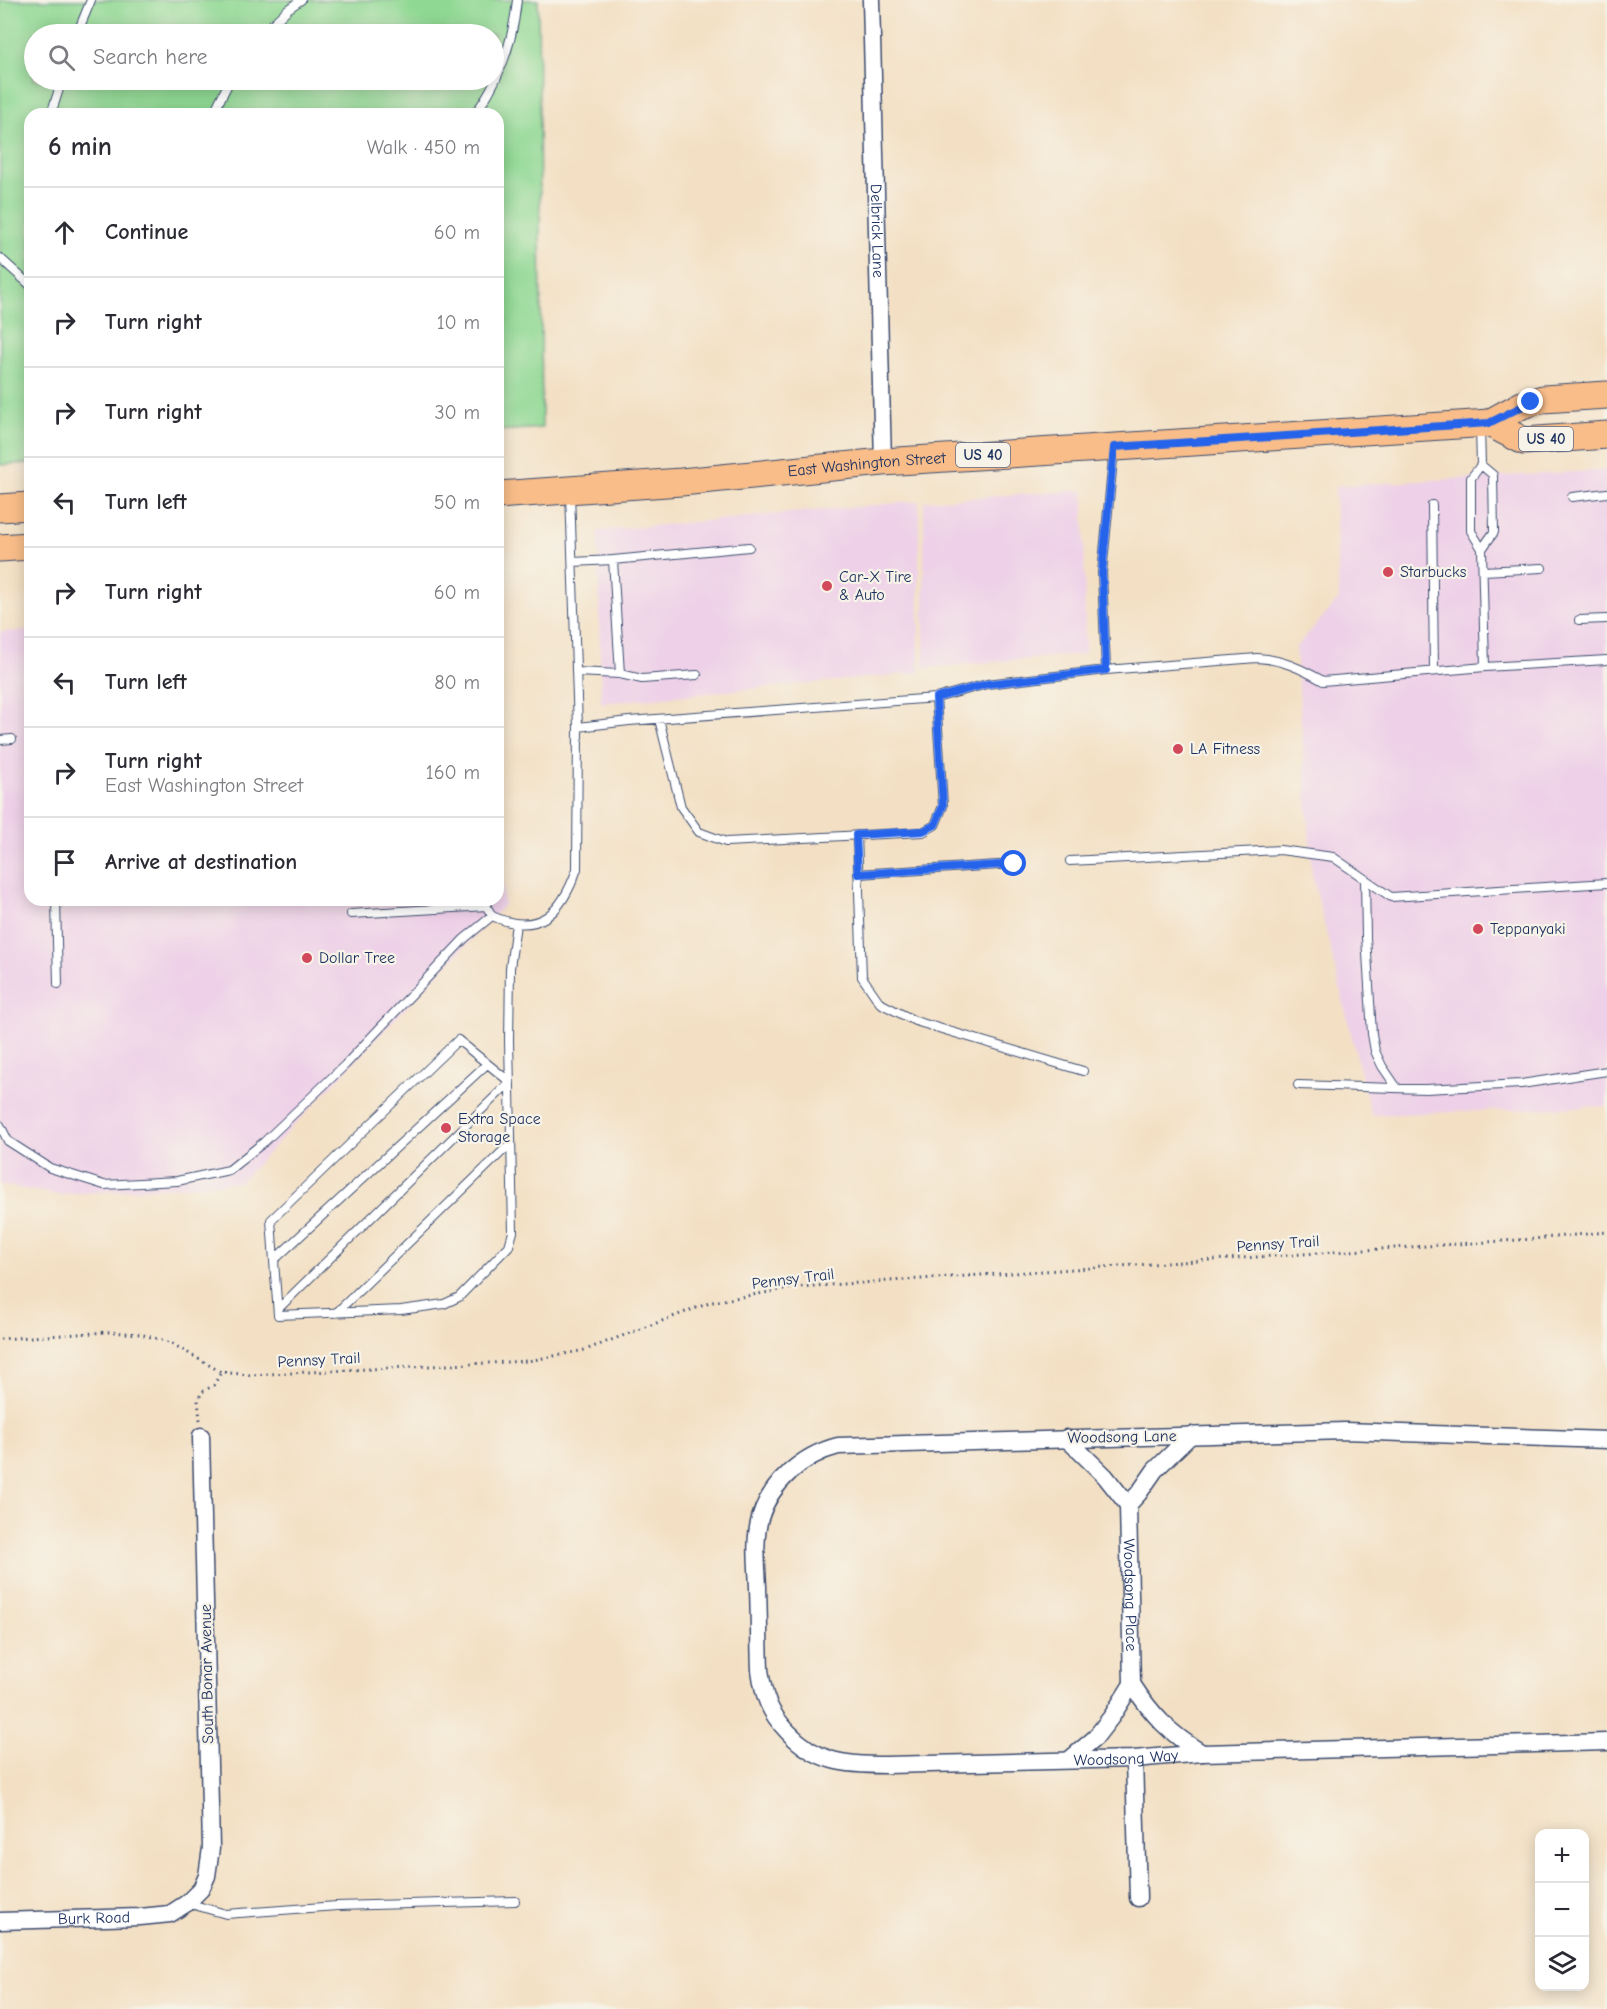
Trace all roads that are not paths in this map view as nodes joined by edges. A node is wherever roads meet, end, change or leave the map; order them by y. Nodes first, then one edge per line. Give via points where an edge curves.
1 (91, 0) edge
2 (301, 0) edge
3 (517, 0) edge
4 (871, 0) edge
5 (81, 24) edge
6 (272, 24) edge
7 (504, 60) edge
8 (59, 90) edge
9 (225, 90) edge
10 (490, 90) edge
11 (53, 108) edge
12 (216, 108) edge
13 (479, 108) edge
14 (0, 258) edge
15 (24, 280) edge
16 (1607, 395) edge
17 (1484, 423) junction
18 (1607, 435) edge
19 (1114, 447) junction
20 (883, 462) junction
21 (1481, 465) junction
22 (570, 490) junction
23 (1607, 493) edge
24 (504, 495) edge
25 (1572, 497) dead end
26 (1432, 505) dead end
27 (24, 506) edge
28 (0, 508) edge
29 (24, 546) edge
30 (749, 547) dead end
31 (0, 548) edge
32 (1482, 549) junction
33 (613, 560) junction
34 (573, 562) junction
35 (1542, 568) dead end
36 (1483, 571) junction
37 (1607, 619) edge
38 (1579, 620) dead end
39 (1607, 660) edge
40 (1485, 667) junction
41 (1106, 670) junction
42 (1434, 671) junction
43 (576, 672) junction
44 (620, 674) junction
45 (697, 675) dead end
46 (936, 698) junction
47 (659, 718) junction
48 (578, 727) junction
49 (12, 739) dead end
50 (0, 740) edge
51 (856, 835) junction
52 (1070, 861) dead end
53 (1014, 864) dead end
54 (858, 874) junction
55 (1365, 879) junction
56 (1607, 883) edge
57 (56, 906) edge
58 (448, 906) edge
59 (487, 906) edge
60 (351, 914) dead end
61 (492, 916) junction
62 (516, 924) junction
63 (58, 984) dead end
64 (487, 1064) junction
65 (1083, 1071) dead end
66 (1607, 1071) edge
67 (510, 1083) junction
68 (1299, 1086) dead end
69 (1397, 1088) junction
70 (0, 1125) edge
71 (511, 1143) junction
72 (274, 1260) junction
73 (278, 1309) junction
74 (336, 1313) junction
75 (1191, 1435) junction
76 (201, 1437) road end
77 (1066, 1438) junction
78 (1607, 1440) edge
79 (1128, 1505) junction
80 (758, 1607) joint
81 (1132, 1684) junction
82 (1607, 1742) edge
83 (1202, 1754) junction
84 (1134, 1759) junction
85 (1069, 1760) junction
86 (1138, 1898) dead end
87 (515, 1901) dead end
88 (187, 1904) junction
89 (0, 1921) edge

1 - 5 lane
2 - 6 lane
3 - 7 lane
4 - 20 street, Delbrick Lane
8 - 11 lane
9 - 12 lane
10 - 13 lane
14 - 15 lane
16 - 17 main road, East Washington Street / US 40 via 1543,399
17 - 18 main road, US 40 via 1524,441
17 - 19 main road, East Washington Street / US 40
17 - 21 lane
19 - 20 main road, East Washington Street / US 40
19 - 41 lane via 1102,573
20 - 22 main road, East Washington Street / US 40
21 - 32 lane via 1471,478 1471,531
21 - 32 lane via 1493,475 1494,532
22 - 24 main road, East Washington Street / US 40
22 - 34 lane
23 - 25 lane
26 - 42 lane
27 - 28 main road
29 - 31 main road
30 - 33 lane
32 - 36 lane
33 - 34 lane
33 - 44 lane
34 - 43 lane
35 - 36 lane
36 - 40 lane
37 - 38 lane
39 - 40 lane
40 - 42 lane
41 - 42 lane via 1270,658 1323,681
41 - 46 lane via 987,684
43 - 44 lane
43 - 48 lane
44 - 45 lane via 642,679
46 - 47 lane
46 - 51 lane via 943,806 935,825 923,831
47 - 48 lane
47 - 51 lane via 681,807 699,832 726,842
48 - 62 lane via 577,868 563,902 549,915 534,923
49 - 50 lane
51 - 54 lane
52 - 55 lane via 1280,850 1333,857
53 - 54 lane
54 - 65 lane via 862,977 880,1003 915,1021
55 - 56 lane via 1391,897
55 - 69 lane via 1372,1034 1382,1066
57 - 63 lane
58 - 60 lane
59 - 61 lane
61 - 62 lane
61 - 70 lane via 464,939 345,1065 229,1170 177,1181 104,1185 50,1168 8,1141
62 - 67 lane via 510,968
64 - 67 lane
64 - 72 lane
64 - 72 lane via 458,1040 271,1220
66 - 69 lane via 1521,1084
67 - 71 lane
67 - 73 lane
68 - 69 lane
71 - 74 lane
71 - 74 lane via 513,1232 509,1246 459,1297 444,1304 401,1310
72 - 73 lane
73 - 74 lane via 278,1315
75 - 77 street, Woodsong Lane
75 - 78 street, Woodsong Lane via 1345,1431
75 - 79 street via 1155,1470
76 - 88 street, South Bonar Avenue via 211,1848 207,1876
77 - 79 street
77 - 80 street, Woodsong Lane via 855,1444 824,1449 811,1456 783,1479 760,1518
79 - 81 street, Woodsong Place
80 - 85 street, Woodsong Way via 760,1670 769,1709 794,1738 823,1758 858,1766
81 - 83 street via 1160,1722
81 - 85 street via 1095,1738
82 - 83 street, Woodsong Way
83 - 84 street, Woodsong Way
84 - 85 street, Woodsong Way
84 - 86 street
87 - 88 lane via 337,1906 226,1914
88 - 89 street, Burk Road via 170,1914 140,1917

